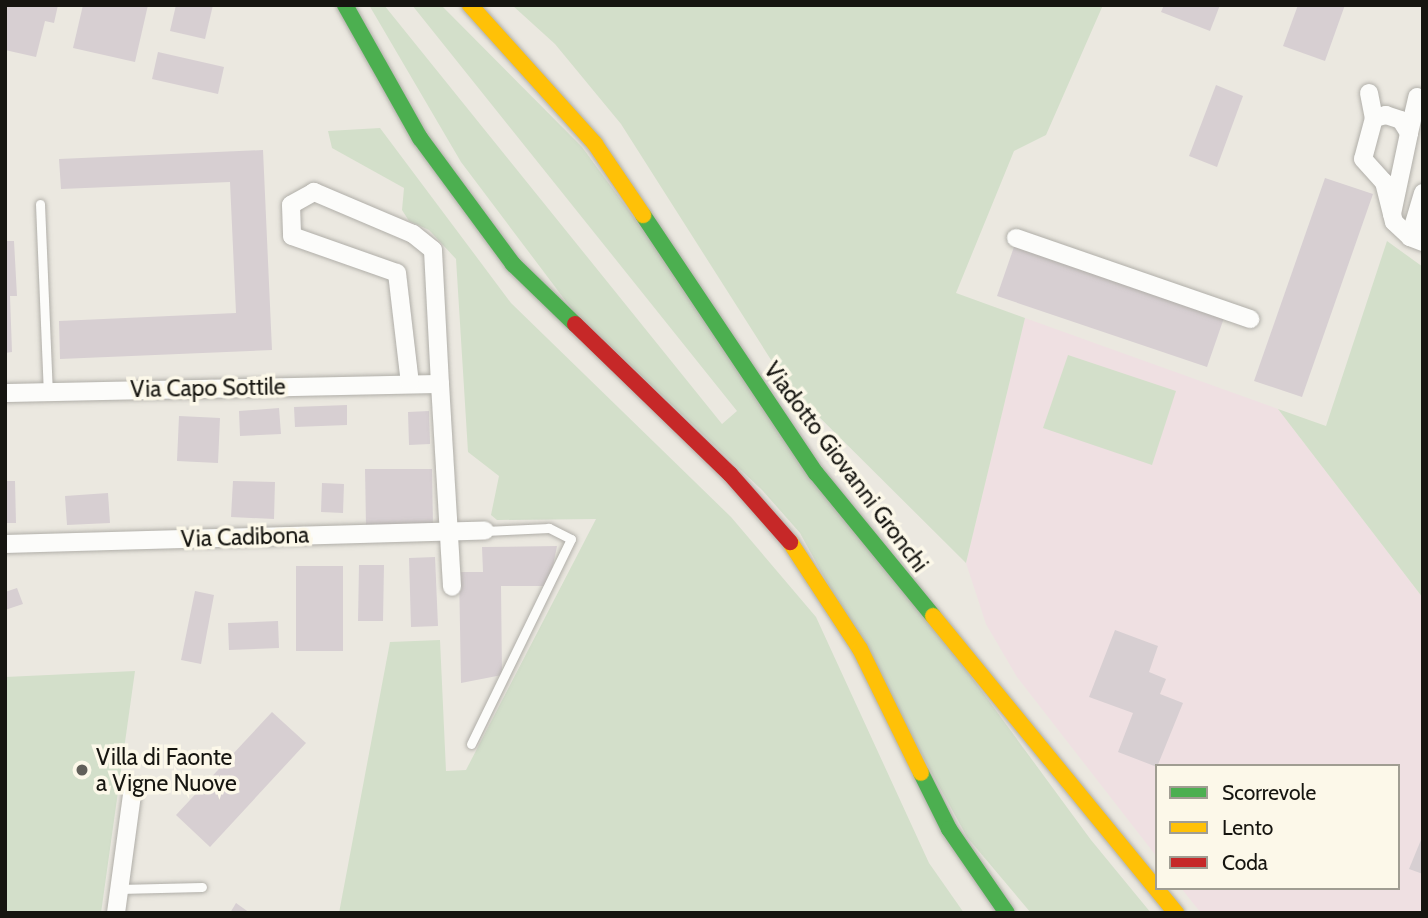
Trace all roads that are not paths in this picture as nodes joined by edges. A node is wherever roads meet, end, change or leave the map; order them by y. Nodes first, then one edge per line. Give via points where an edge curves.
1 (347, 5) edge
2 (472, 8) edge
3 (1370, 93) dead end
4 (1417, 97) dead end
5 (1374, 118) junction
6 (1409, 133) junction
7 (1423, 193) edge
8 (40, 204) dead end
9 (1392, 214) junction
10 (1016, 238) dead end
11 (1416, 239) edge
12 (1250, 319) dead end
13 (410, 383) junction
14 (440, 384) junction
15 (48, 391) junction
16 (5, 393) edge
17 (485, 531) joint
18 (448, 532) junction
19 (5, 544) edge
20 (452, 587) dead end
21 (471, 744) dead end
22 (133, 789) dead end
23 (202, 887) dead end
24 (1155, 887) edge
25 (119, 890) junction
26 (1157, 890) edge
27 (1173, 909) edge
28 (116, 913) edge
29 (1007, 913) edge

1 - 29 main road via 380,71 448,179 513,264 730,474 799,551 853,637 949,829
2 - 24 main road, Viadotto Giovanni Gronchi via 595,144 816,473
3 - 5 street
4 - 6 street
5 - 6 street via 1397,117
5 - 9 street via 1363,159 1384,182
6 - 9 street
7 - 11 street
8 - 15 lane
9 - 11 street
10 - 12 street
13 - 14 street, Via Capo Sottile
13 - 14 street via 401,278 385,265 292,236 288,215 296,197 324,194 414,234 433,250
13 - 15 street, Via Capo Sottile
14 - 18 street
15 - 16 street, Via Capo Sottile
17 - 18 street, Via Cadibona
17 - 21 lane via 549,528 571,539
18 - 19 street, Via Cadibona
18 - 20 street
22 - 25 street
23 - 25 lane
25 - 28 street
26 - 27 main road, Viadotto Giovanni Gronchi

